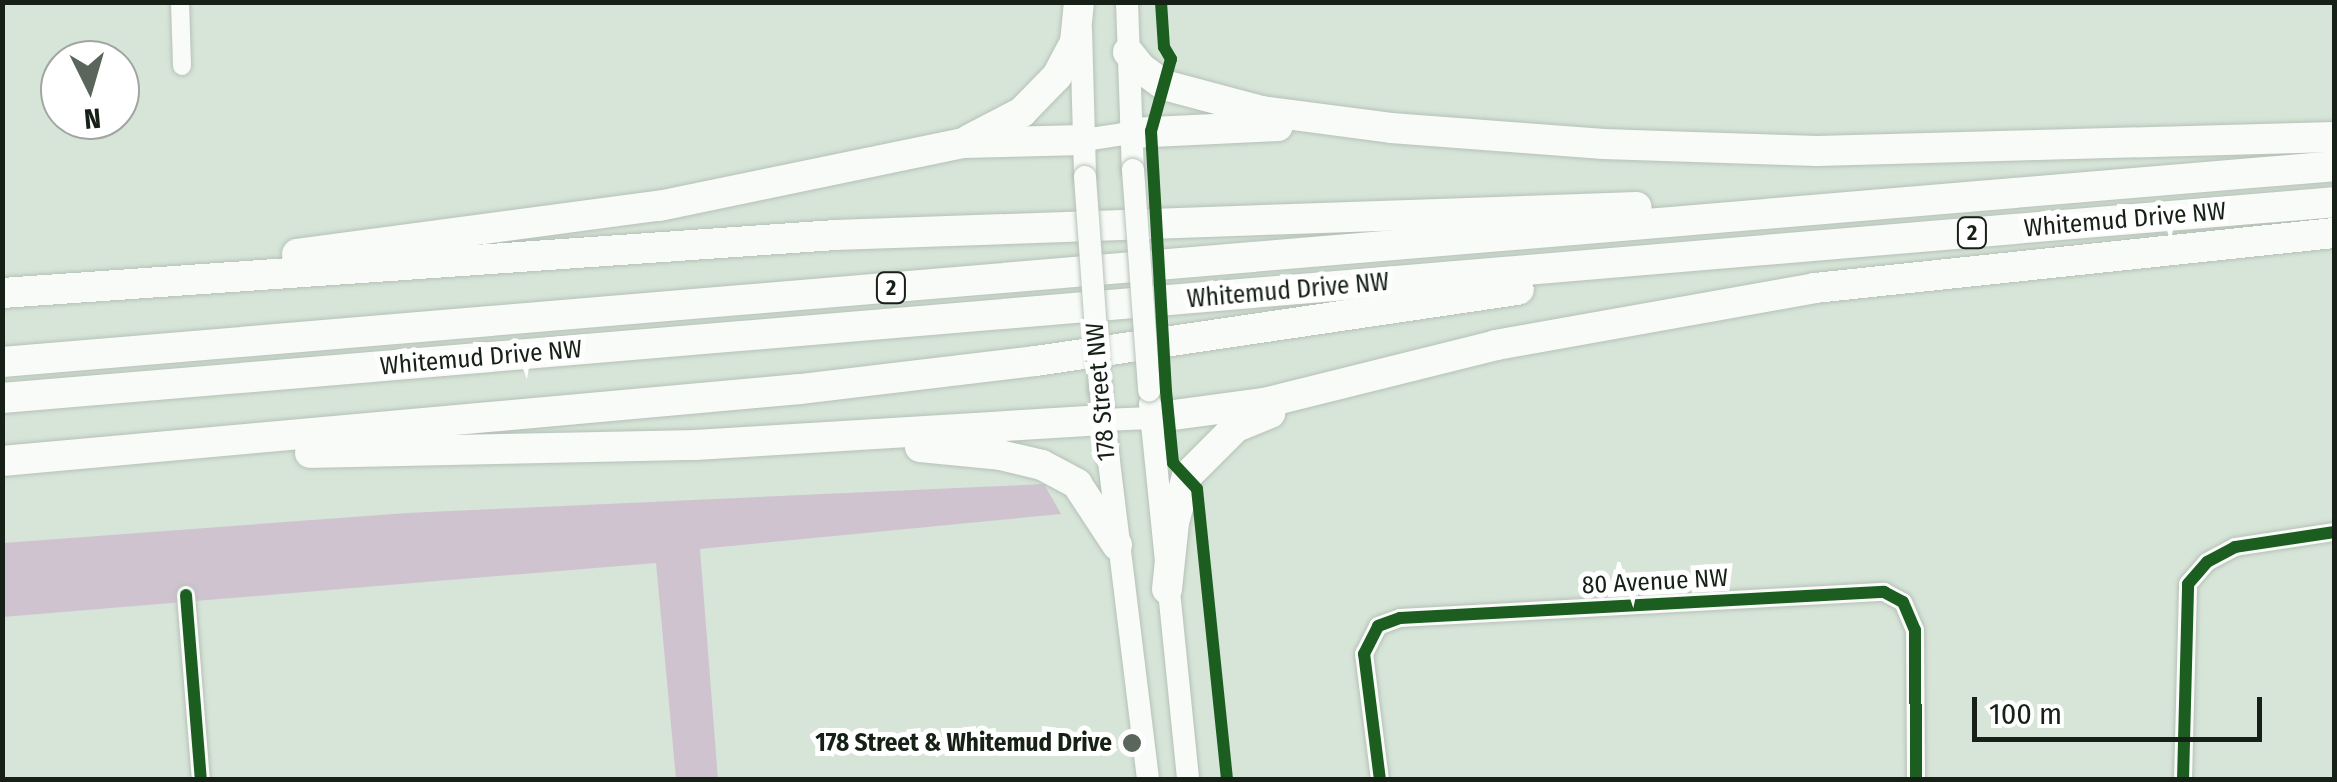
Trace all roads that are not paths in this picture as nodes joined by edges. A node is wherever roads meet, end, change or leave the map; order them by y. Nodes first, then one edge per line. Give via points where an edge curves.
1 (180, 2) edge
2 (1080, 2) edge
3 (1127, 2) edge
4 (1128, 52) junction
5 (182, 66) dead end
6 (1391, 128) junction
7 (1131, 133) junction
8 (2334, 137) edge
9 (1084, 140) junction
10 (963, 143) junction
11 (2334, 166) edge
12 (2334, 202) edge
13 (1780, 214) junction
14 (2334, 233) edge
15 (1610, 264) junction
16 (2, 293) edge
17 (2, 362) edge
18 (1331, 387) junction
19 (2, 398) edge
20 (1150, 404) junction
21 (1103, 420) junction
22 (807, 439) junction
23 (2, 462) edge
24 (2334, 532) edge
25 (1117, 545) junction
26 (1167, 589) junction
27 (186, 595) dead end
28 (200, 780) edge
29 (1148, 780) edge
30 (1188, 780) edge
31 (1380, 780) edge
32 (1916, 780) edge
33 (2184, 780) edge

1 - 5 street
2 - 9 main road, 178 Street NW
2 - 10 highway via 1075,42 1057,76 1022,112
3 - 4 main road, 178 Street NW
4 - 6 highway via 1151,78 1209,100
4 - 7 main road, 178 Street NW
6 - 7 highway
6 - 8 highway via 1603,144 1818,150
7 - 9 main road
7 - 20 main road, 178 Street NW, bridge
9 - 10 highway
9 - 21 main road, 178 Street NW, bridge
10 - 16 highway via 659,206
11 - 13 highway, Whitemud Drive NW / 2
12 - 15 highway, Whitemud Drive NW / 2
13 - 16 highway via 1632,207 835,235
13 - 17 highway, Whitemud Drive NW / 2
14 - 18 highway via 1815,288 1496,345
15 - 19 highway, Whitemud Drive NW / 2
15 - 23 highway via 1550,286 1016,364
18 - 20 highway via 1264,403
18 - 26 highway via 1236,427 1187,476
20 - 21 main road
20 - 26 main road, 178 Street NW
21 - 22 highway
21 - 25 main road, 178 Street NW
22 - 23 highway
22 - 25 highway via 971,452 1042,466 1077,484
24 - 33 street via 2235,547 2207,562 2188,584
25 - 29 main road, 178 Street NW
26 - 30 main road, 178 Street NW
27 - 28 street
31 - 32 street, 80 Avenue NW via 1364,654 1378,626 1400,618 1884,592 1903,602 1915,630

